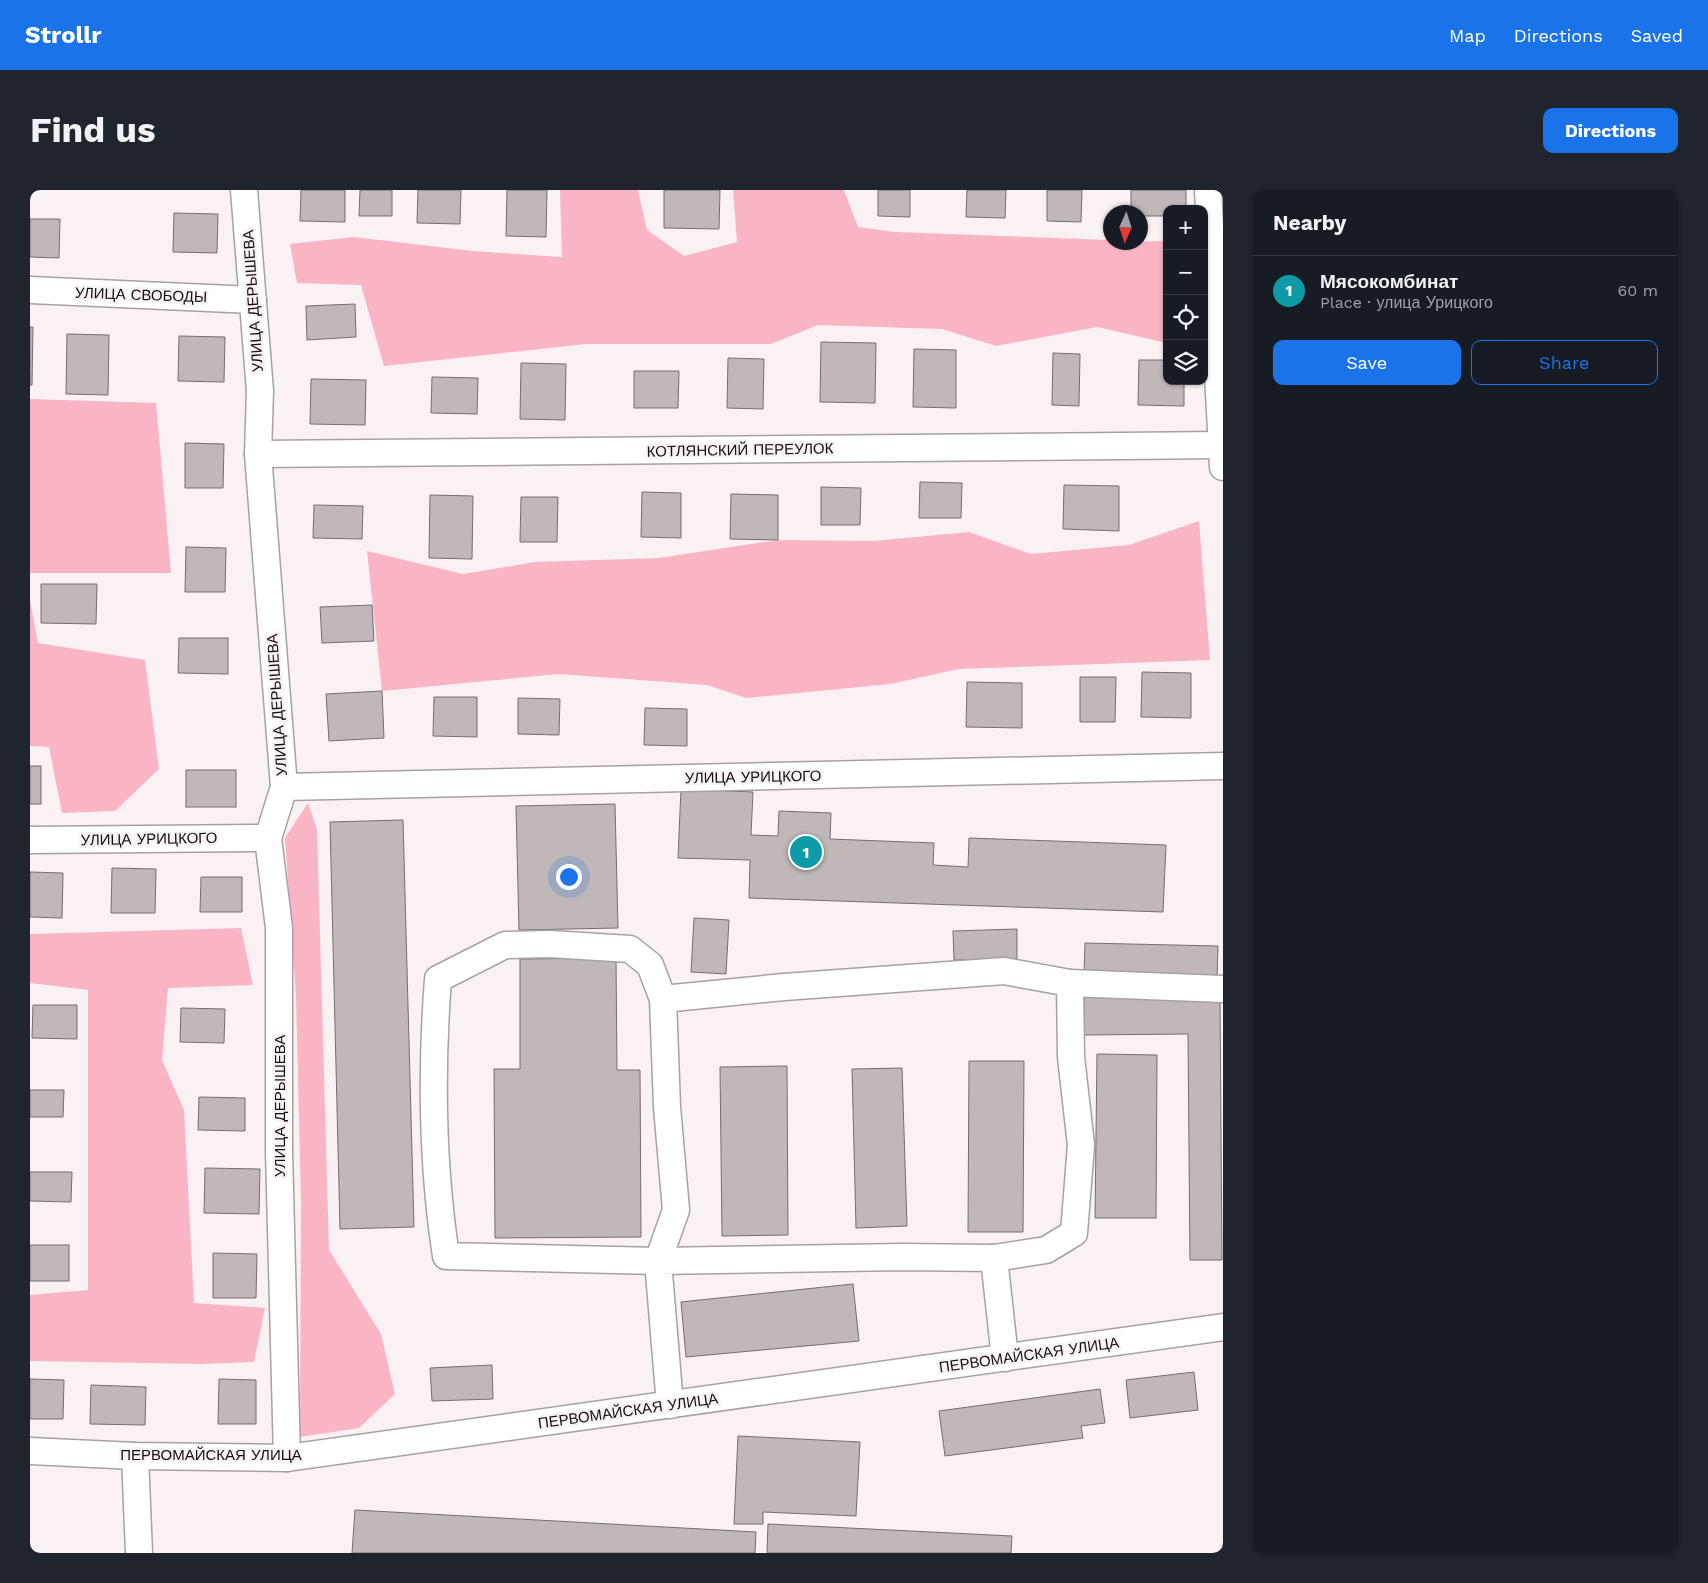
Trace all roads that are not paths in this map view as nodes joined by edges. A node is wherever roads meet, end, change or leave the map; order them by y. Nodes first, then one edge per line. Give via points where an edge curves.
1 (244, 190) edge
2 (1208, 190) edge
3 (30, 290) edge
4 (253, 300) junction
5 (1223, 453) edge
6 (258, 454) junction
7 (1223, 766) edge
8 (284, 788) junction
9 (268, 838) junction
10 (30, 840) edge
11 (1070, 983) junction
12 (1223, 989) edge
13 (662, 999) junction
14 (994, 1258) junction
15 (658, 1261) junction
16 (1223, 1327) edge
17 (1005, 1358) junction
18 (670, 1406) junction
19 (30, 1451) edge
20 (135, 1456) junction
21 (287, 1458) junction
22 (139, 1553) edge

1 - 4 street, УЛИЦА ДЕРЫШЕВА
2 - 5 street
3 - 4 street, УЛИЦА СВОБОДЫ
4 - 6 street, УЛИЦА ДЕРЫШЕВА via 260,391
5 - 6 street, КОТЛЯНСКИЙ ПЕРЕУЛОК
6 - 8 street, УЛИЦА ДЕРЫШЕВА
7 - 8 street, УЛИЦА УРИЦКОГО
8 - 9 street, УЛИЦА ДЕРЫШЕВА
9 - 10 street, УЛИЦА УРИЦКОГО
9 - 21 street, УЛИЦА ДЕРЫШЕВА via 279,928
11 - 12 street
11 - 13 street via 1004,971 784,986
11 - 14 street via 1071,1057 1080,1145 1074,1233 1046,1250
13 - 15 street via 676,1210
13 - 15 street via 650,965 630,949 505,945 438,979 433,1041 438,1203 446,1256
14 - 15 street
14 - 17 street
15 - 18 street
16 - 17 street, ПЕРВОМАЙСКАЯ УЛИЦА
17 - 18 street, ПЕРВОМАЙСКАЯ УЛИЦА
18 - 21 street, ПЕРВОМАЙСКАЯ УЛИЦА
19 - 20 street, ПЕРВОМАЙСКАЯ УЛИЦА
20 - 21 street, ПЕРВОМАЙСКАЯ УЛИЦА
20 - 22 street

